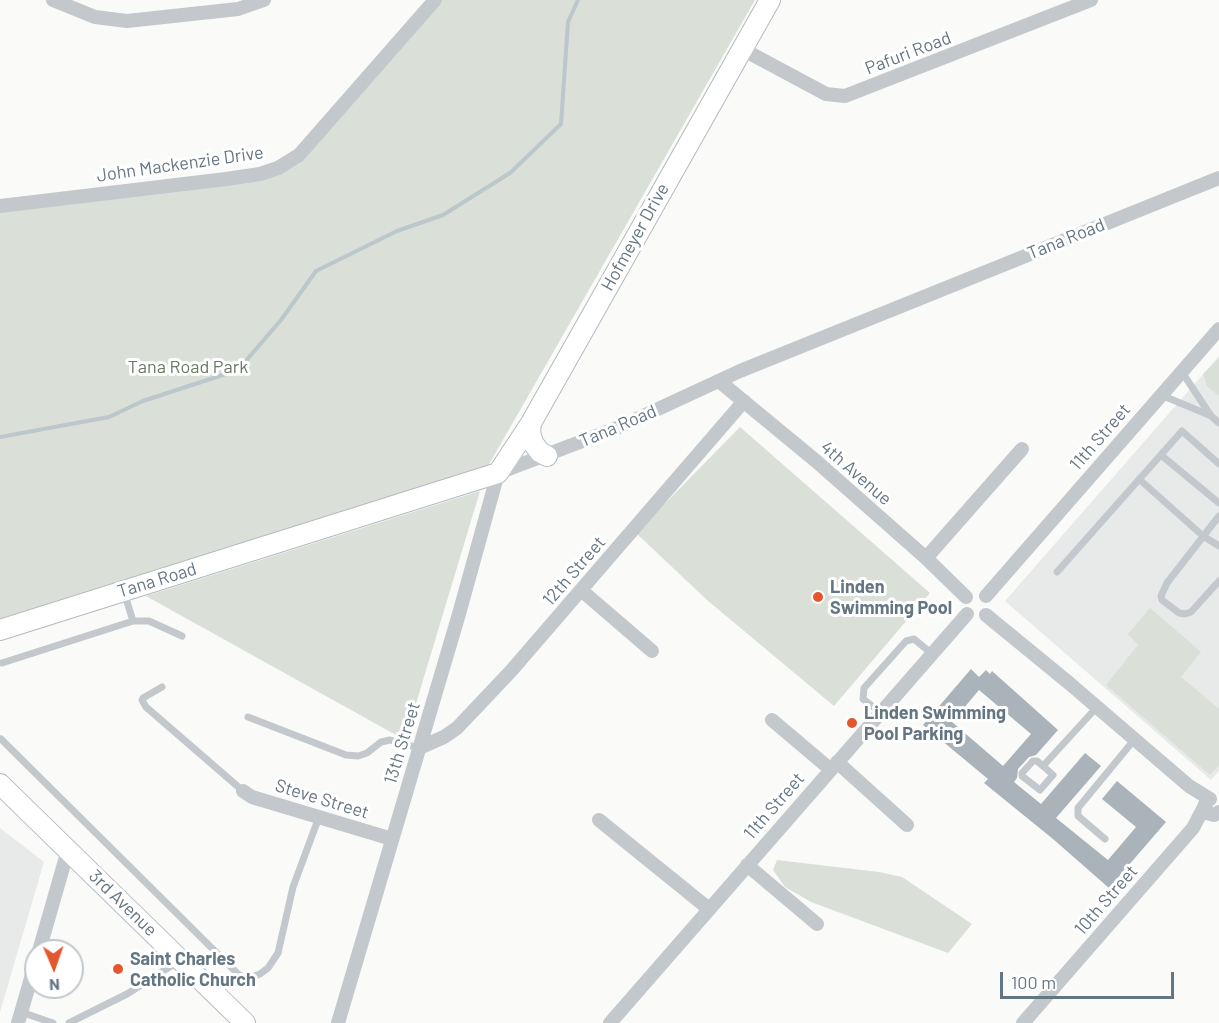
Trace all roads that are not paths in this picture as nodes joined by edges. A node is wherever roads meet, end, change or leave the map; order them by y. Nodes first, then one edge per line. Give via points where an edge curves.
1 (53, 0) edge
2 (264, 0) edge
3 (435, 0) edge
4 (770, 0) edge
5 (1091, 0) edge
6 (83, 6) edge
7 (742, 49) junction
8 (1219, 178) edge
9 (0, 206) edge
10 (1219, 329) edge
11 (1181, 372) junction
12 (719, 381) junction
13 (1161, 395) junction
14 (744, 401) junction
15 (1211, 416) junction
16 (531, 423) junction
17 (1219, 423) edge
18 (1022, 449) dead end
19 (1161, 454) junction
20 (547, 456) junction
21 (1219, 464) edge
22 (498, 473) junction
23 (1139, 479) junction
24 (1219, 503) edge
25 (1219, 516) edge
26 (1203, 536) junction
27 (1219, 546) edge
28 (926, 558) junction
29 (1058, 572) dead end
30 (1219, 581) edge
31 (581, 590) junction
32 (123, 591) junction
33 (986, 596) junction
34 (966, 597) junction
35 (966, 614) junction
36 (986, 615) junction
37 (133, 621) junction
38 (0, 630) edge
39 (182, 636) dead end
40 (652, 651) dead end
41 (931, 653) junction
42 (2, 663) dead end
43 (162, 687) dead end
44 (1097, 707) junction
45 (880, 712) junction
46 (248, 717) dead end
47 (772, 720) dead end
48 (1, 739) edge
49 (1134, 740) junction
50 (419, 748) junction
51 (833, 766) junction
52 (1043, 766) junction
53 (0, 784) edge
54 (243, 791) joint
55 (1213, 806) edge
56 (318, 817) junction
57 (599, 820) dead end
58 (907, 825) dead end
59 (392, 839) junction
60 (1105, 839) dead end
61 (68, 850) junction
62 (747, 865) junction
63 (709, 909) junction
64 (817, 924) dead end
65 (42, 939) edge
66 (181, 959) junction
67 (25, 999) edge
68 (20, 1018) edge
69 (615, 1021) edge
70 (53, 1023) edge
71 (69, 1023) edge
72 (245, 1023) edge
73 (338, 1023) edge
74 (1023, 1023) edge

1 - 6 street
2 - 6 street via 238,9 127,21 95,17
3 - 9 street, John Mackenzie Drive via 303,152 278,168 234,178
4 - 7 main road, Hofmeyer Drive
5 - 7 street, Pafuri Road via 845,96 826,94
7 - 16 main road, Hofmeyer Drive
8 - 12 street, Tana Road
10 - 11 street, 11th Street
11 - 13 street, 11th Street
11 - 15 lane
12 - 14 street, 4th Avenue
12 - 20 street, Tana Road
13 - 15 lane
13 - 33 street, 11th Street
14 - 28 street, 4th Avenue
14 - 31 street, 12th Street
15 - 17 lane
16 - 20 main road via 533,443
16 - 22 main road, Hofmeyer Drive
18 - 28 street
19 - 21 lane via 1182,431
19 - 23 lane
19 - 24 lane
20 - 22 street, Tana Road
22 - 32 main road, Tana Road
22 - 50 street, 13th Street
23 - 26 lane
23 - 29 lane
25 - 26 lane
26 - 27 lane
26 - 30 lane via 1167,584 1162,600 1185,614
28 - 34 street, 4th Avenue
31 - 40 street
31 - 50 street, 12th Street via 462,723
32 - 37 lane
32 - 38 main road, Tana Road
33 - 34 street via 974,592
33 - 36 street via 990,608
34 - 35 street
35 - 36 street via 974,618
35 - 41 street, 11th Street
36 - 44 street
37 - 39 lane via 149,621
37 - 42 lane
41 - 45 street, 11th Street
41 - 45 lane via 915,639 906,641 864,688 863,699
43 - 54 lane via 143,698 146,707
44 - 49 street
44 - 52 lane
45 - 51 street, 11th Street
46 - 50 lane via 346,755 367,753 390,740
47 - 51 street
48 - 56 lane via 247,979 268,968 278,953 294,887
49 - 55 street via 1189,786 1193,794
49 - 60 lane via 1076,813
50 - 59 street, 13th Street
51 - 58 street
51 - 62 street, 11th Street
52 - 52 lane via 1033,761 1022,773 1040,790 1053,775
53 - 61 main road, 3rd Avenue
54 - 56 street, Steve Street
55 - 74 street, 10th Street
56 - 59 street, Steve Street
57 - 63 street
59 - 73 street, 13th Street
61 - 65 street
61 - 66 main road, 3rd Avenue
62 - 63 street, 11th Street
62 - 64 street
63 - 69 street, 11th Street
66 - 71 lane via 127,994
66 - 72 main road, 3rd Avenue
67 - 68 street
68 - 70 lane

